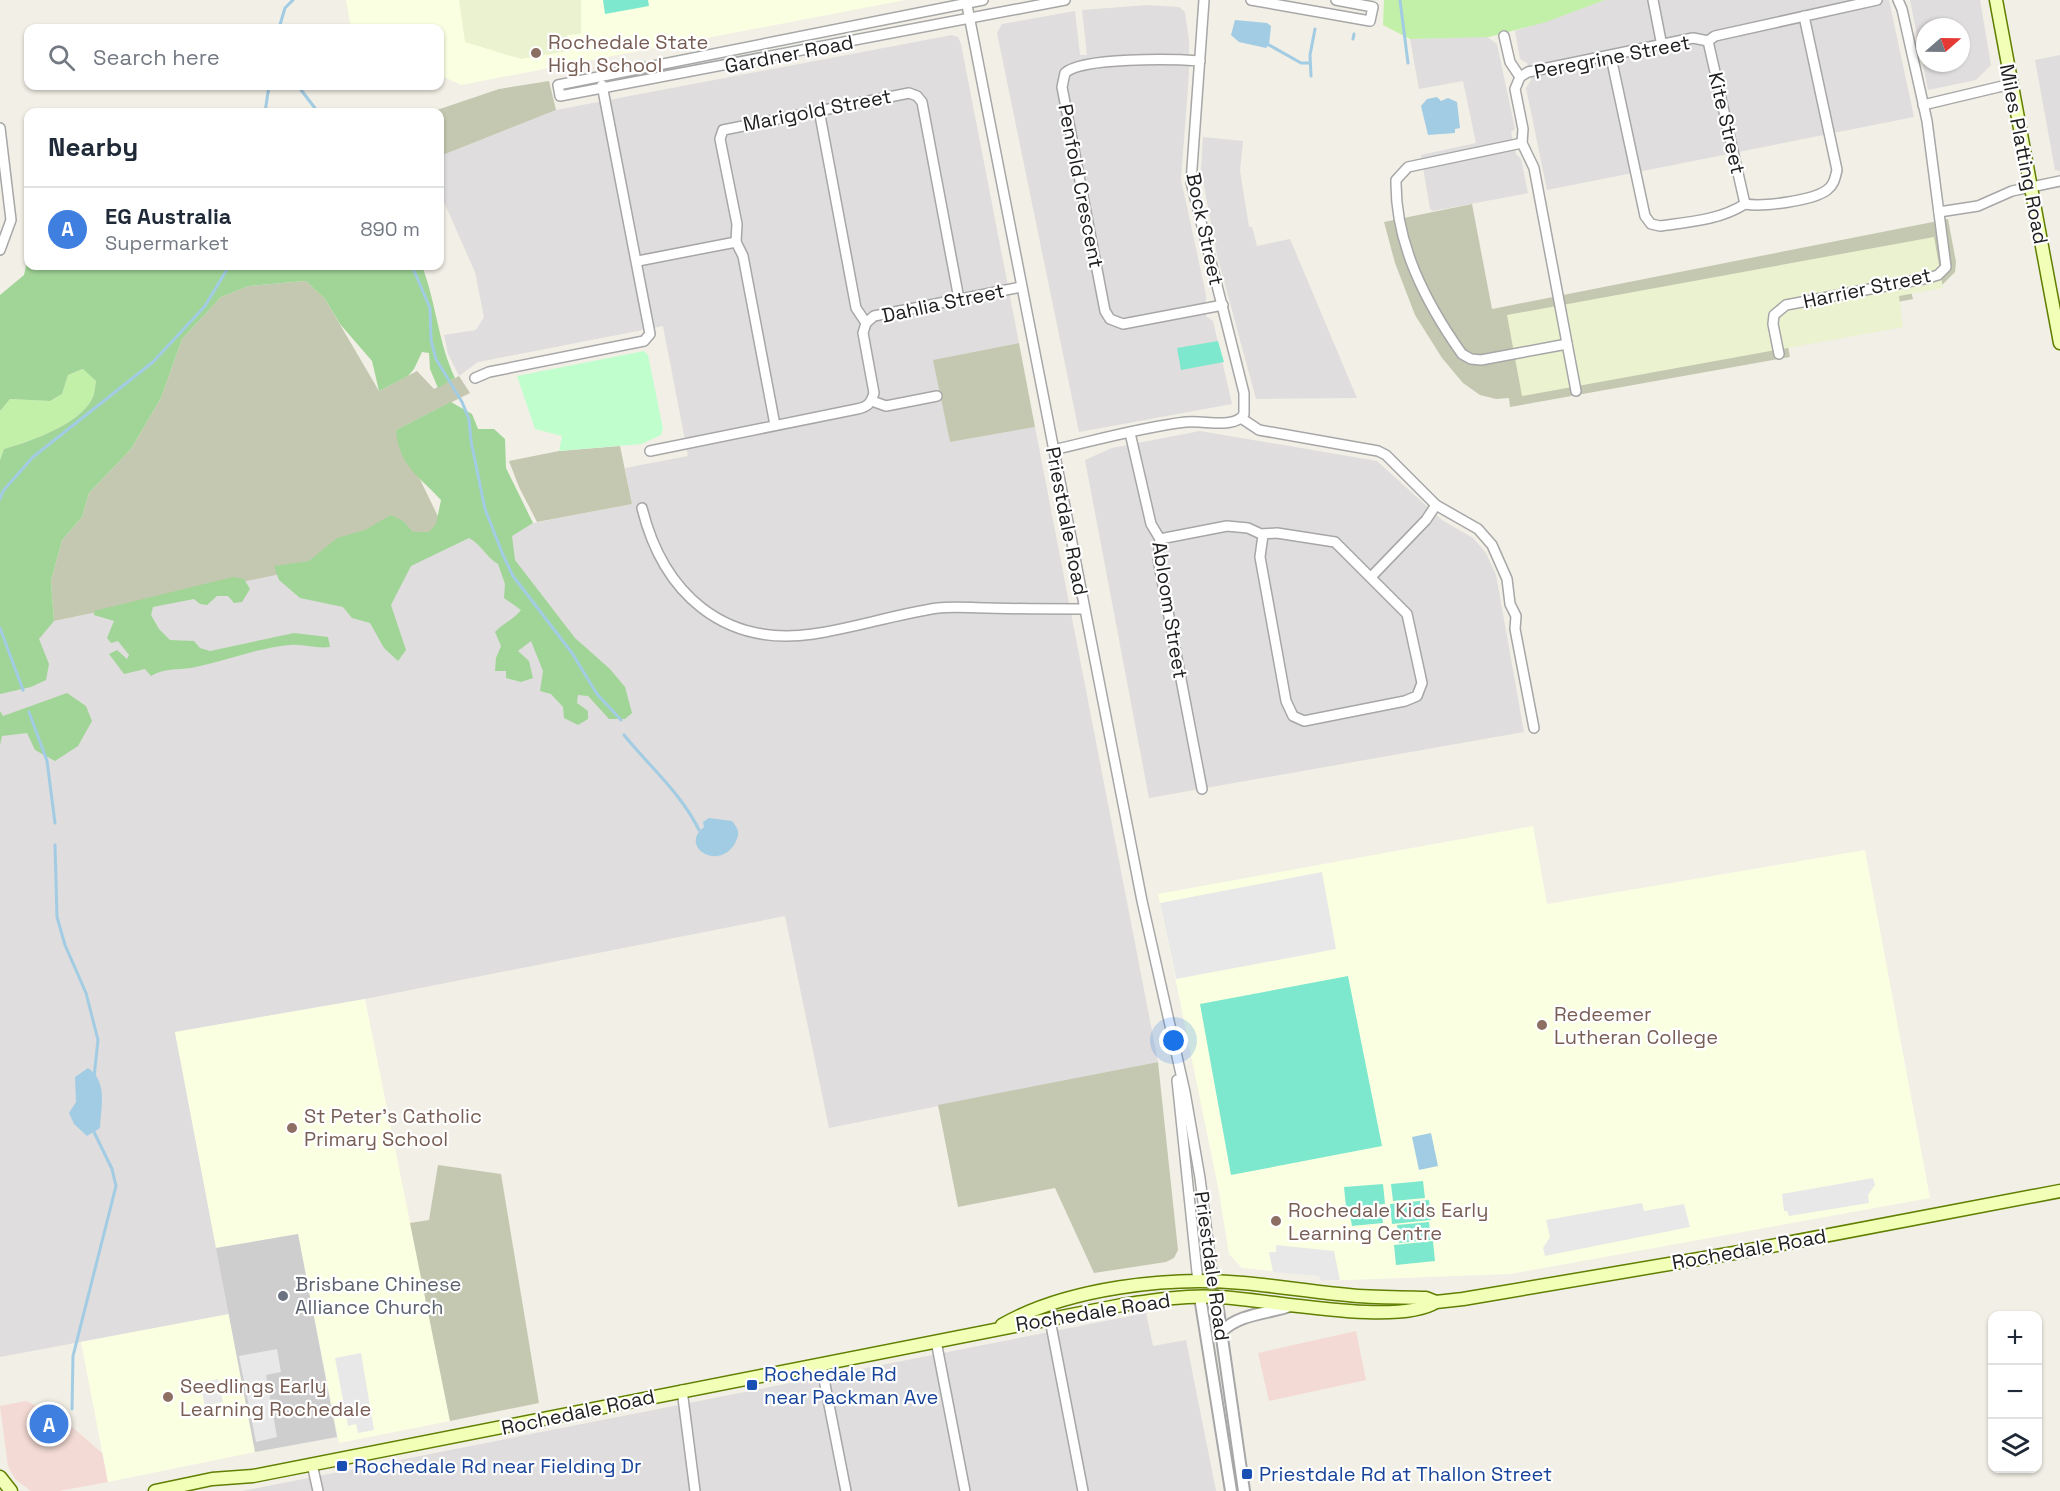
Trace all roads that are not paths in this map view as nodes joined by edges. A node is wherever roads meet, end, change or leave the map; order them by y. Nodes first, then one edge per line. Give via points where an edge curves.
1 (983, 0) edge
2 (1065, 0) edge
3 (1204, 0) edge
4 (1251, 0) edge
5 (1336, 0) edge
6 (1653, 0) edge
7 (1878, 0) edge
8 (1898, 0) edge
9 (1996, 0) edge
10 (966, 2) edge
11 (1804, 16) junction
12 (970, 20) junction
13 (1504, 36) dead end
14 (1708, 41) junction
15 (1662, 46) junction
16 (1611, 57) junction
17 (1200, 61) junction
18 (601, 76) junction
19 (1520, 77) junction
20 (2011, 84) junction
21 (603, 88) junction
22 (1923, 105) junction
23 (819, 110) junction
24 (0, 128) edge
25 (1522, 143) junction
26 (2060, 181) edge
27 (2031, 187) junction
28 (1745, 204) junction
29 (1939, 212) junction
30 (736, 242) junction
31 (0, 250) edge
32 (638, 261) junction
33 (1021, 287) junction
34 (959, 299) junction
35 (1223, 305) junction
36 (866, 322) junction
37 (2060, 343) edge
38 (1567, 344) junction
39 (1779, 354) dead end
40 (475, 378) dead end
41 (1576, 391) dead end
42 (937, 396) dead end
43 (872, 401) junction
44 (1241, 418) junction
45 (775, 425) junction
46 (1130, 433) junction
47 (1053, 450) junction
48 (650, 451) dead end
49 (1436, 506) junction
50 (642, 508) dead end
51 (1263, 535) junction
52 (1160, 538) junction
53 (1371, 577) junction
54 (1084, 609) junction
55 (1534, 728) dead end
56 (1202, 789) dead end
57 (1173, 1042) junction
58 (2060, 1191) edge
59 (1213, 1281) junction
60 (1198, 1282) junction
61 (1216, 1296) junction
62 (1200, 1297) junction
63 (1436, 1302) junction
64 (1296, 1304) junction
65 (1050, 1320) junction
66 (1000, 1327) junction
67 (1222, 1331) junction
68 (936, 1341) junction
69 (821, 1364) junction
70 (682, 1390) junction
71 (312, 1464) junction
72 (0, 1477) edge
73 (11, 1491) edge
74 (155, 1491) edge
75 (318, 1491) edge
76 (695, 1491) edge
77 (846, 1491) edge
78 (965, 1491) edge
79 (1083, 1491) edge
80 (1231, 1491) edge
81 (1244, 1491) edge

1 - 10 street, Gardner Road
2 - 12 street, Gardner Road
3 - 17 street, Bock Street
4 - 5 street via 1370,21 1372,7
6 - 15 street
7 - 11 street, Peregrine Street
8 - 22 street, Harrier Street
9 - 20 main road, Miles Platting Road
10 - 12 street, Priestdale Road
10 - 18 street, Gardner Road
11 - 14 street, Peregrine Street via 1715,36
11 - 28 street via 1837,170 1834,183 1827,191 1813,196 1758,206
12 - 21 street, Gardner Road
12 - 33 street, Priestdale Road
13 - 19 street via 1510,62
14 - 15 street, Peregrine Street via 1693,38
14 - 28 street, Kite Street
15 - 16 street, Peregrine Street
16 - 19 street, Peregrine Street via 1528,72
16 - 28 street via 1645,216 1651,224 1717,217
17 - 35 street, Bock Street via 1191,182
17 - 35 street, Penfold Crescent via 1076,66 1065,73 1062,87 1105,311 1110,319 1123,324
18 - 21 street
18 - 21 street, Gardner Road via 558,85 559,91 560,96
19 - 25 street, Peregrine Street via 1515,89
20 - 22 street
20 - 27 main road, Miles Platting Road
21 - 32 street
22 - 29 street, Harrier Street
23 - 30 street, Marigold Street via 723,130 720,139 737,224
23 - 34 street, Marigold Street via 909,93 922,102
23 - 36 street via 856,308
24 - 31 street via 11,220
25 - 38 street, Peregrine Street via 1534,168
25 - 38 street via 1408,166 1396,180 1399,226 1422,286 1462,354 1471,360 1481,360
26 - 27 street
27 - 29 street via 2002,194 1978,206
27 - 37 main road, Miles Platting Road
29 - 39 street, Harrier Street via 1947,259 1946,267 1938,275 1786,305 1774,315
30 - 32 street
30 - 45 street via 743,256
32 - 40 street via 651,329 648,338
33 - 34 street, Dahlia Street
33 - 47 street, Priestdale Road
34 - 36 street, Dahlia Street via 874,316
35 - 44 street, Bock Street via 1244,393
36 - 43 street via 863,333 874,393
38 - 41 street, Peregrine Street
42 - 43 street via 886,406
43 - 45 street via 857,410
44 - 46 street via 1227,424 1182,422
44 - 49 street via 1259,430 1378,451
45 - 48 street
46 - 47 street
46 - 52 street, Abloom Street via 1151,524
47 - 54 street, Priestdale Road
49 - 53 street
49 - 55 street via 1478,529 1501,563 1516,616 1515,629
50 - 54 street via 649,536 676,585 710,614 739,629 770,636 813,634 941,608
51 - 52 street via 1248,528 1227,526
51 - 53 street via 1277,533 1335,542
51 - 53 street via 1260,557 1286,701 1298,720 1412,699 1421,689 1410,621
52 - 56 street, Abloom Street via 1158,559
54 - 57 street, Priestdale Road
57 - 59 street, Priestdale Road via 1200,1178
57 - 60 street, Priestdale Road
58 - 63 main road, Rochedale Road via 1740,1252
59 - 60 main road, Rochedale Road
59 - 61 main road, Priestdale Road
59 - 63 main road, Rochedale Road via 1349,1295 1426,1298
60 - 62 main road, Priestdale Road
60 - 66 main road, Rochedale Road via 1089,1295 1025,1312
61 - 62 main road, Rochedale Road
61 - 64 main road, Rochedale Road
61 - 67 street, Priestdale Road
62 - 65 main road, Rochedale Road via 1122,1305
62 - 80 street, Priestdale Road
63 - 64 main road, Rochedale Road via 1426,1308 1381,1312
64 - 67 street via 1270,1314 1239,1318
65 - 66 main road, Rochedale Road
65 - 79 street
66 - 68 main road, Rochedale Road
67 - 81 street, Priestdale Road
68 - 69 main road, Rochedale Road
68 - 78 street
69 - 70 main road, Rochedale Road
69 - 77 street
70 - 71 main road, Rochedale Road
70 - 76 street
71 - 74 main road, Rochedale Road
71 - 75 street
72 - 73 main road

